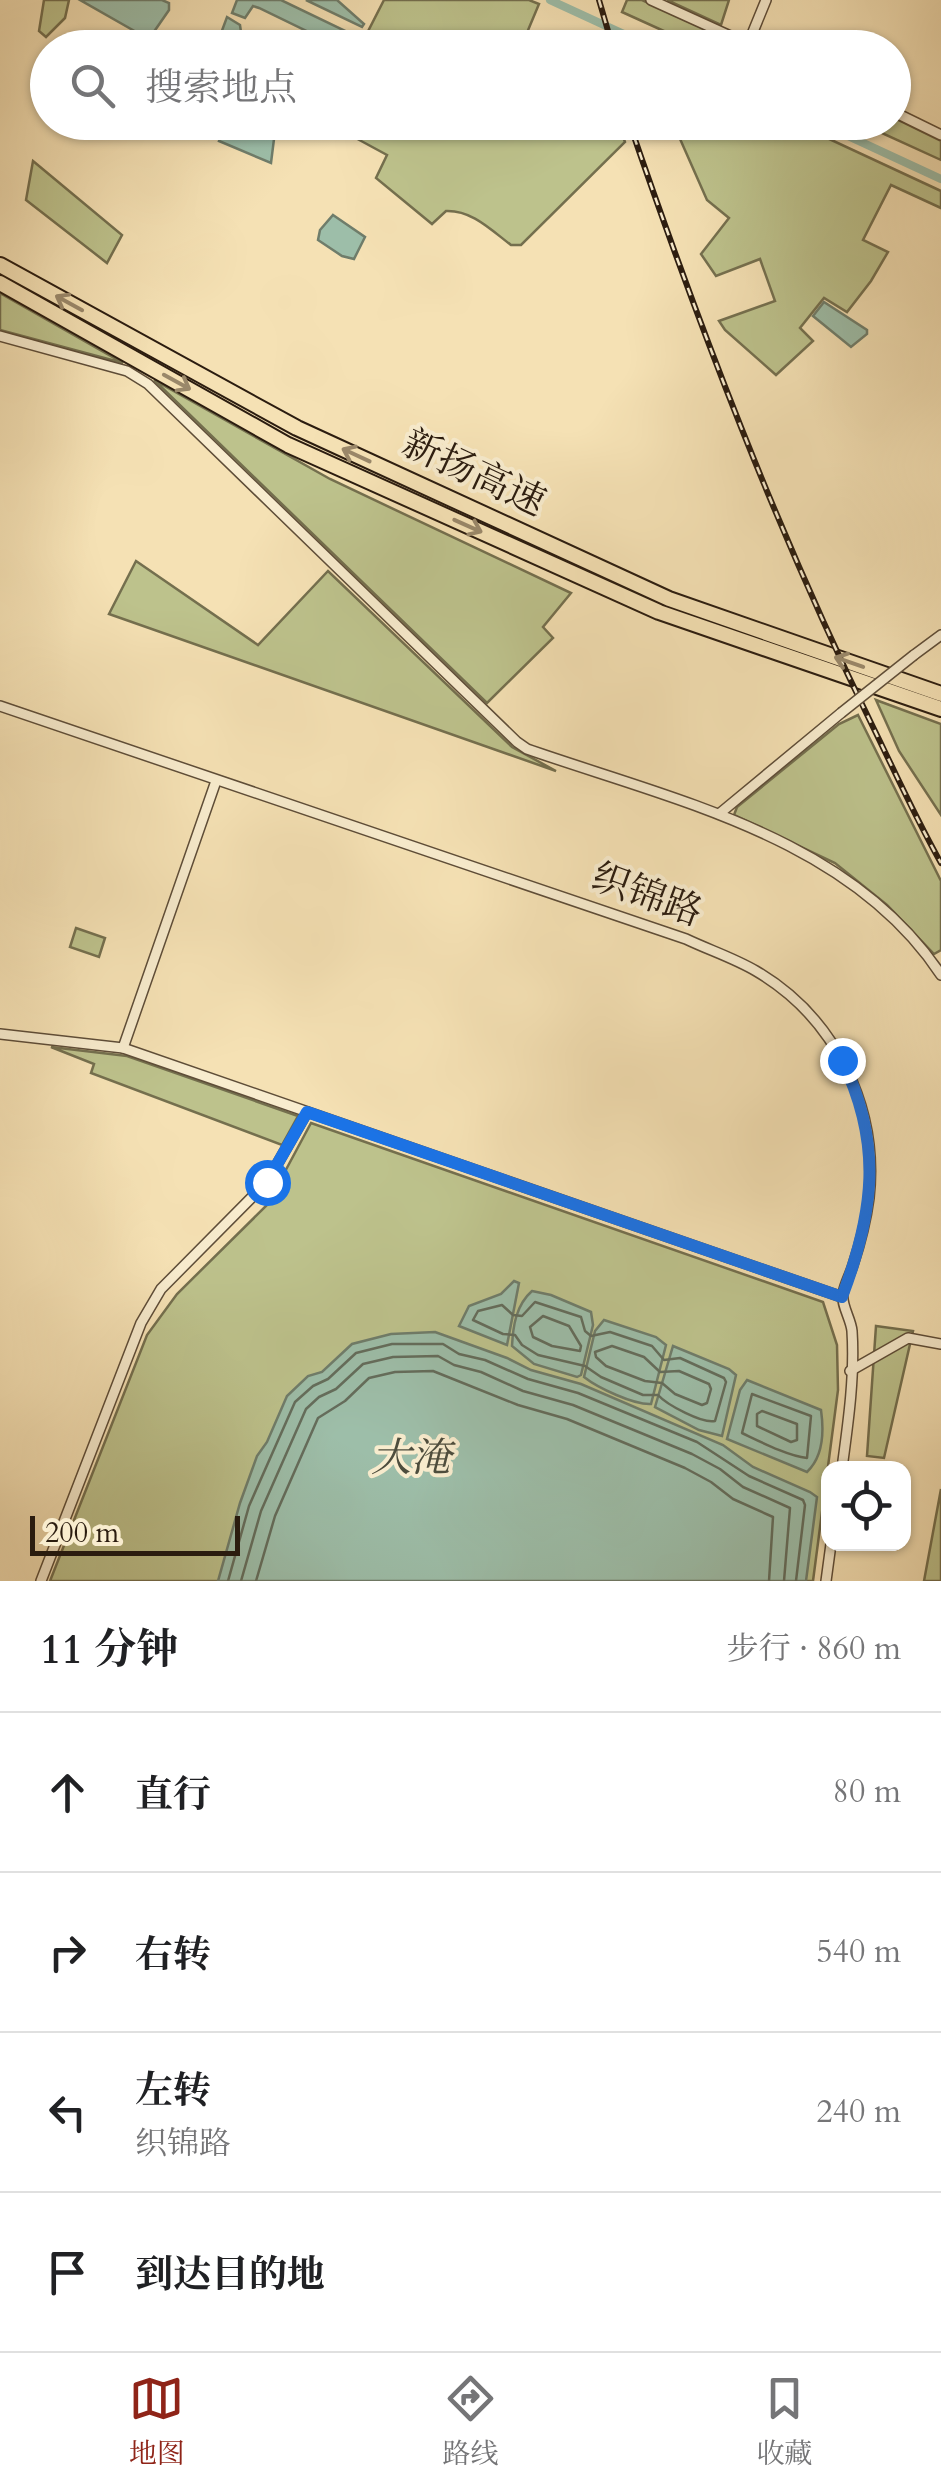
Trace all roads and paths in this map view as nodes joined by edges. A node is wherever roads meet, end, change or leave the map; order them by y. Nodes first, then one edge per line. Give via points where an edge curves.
1 (651, 0) edge
2 (766, 0) edge
3 (717, 30) edge
4 (757, 30) edge
5 (911, 120) edge
6 (941, 135) edge
7 (0, 266) edge
8 (0, 283) edge
9 (0, 336) edge
10 (941, 635) edge
11 (941, 694) edge
12 (0, 706) edge
13 (941, 709) edge
14 (216, 781) junction
15 (719, 814) junction
16 (941, 976) edge
17 (0, 1034) edge
18 (123, 1048) junction
19 (307, 1112) junction
20 (842, 1297) junction
21 (941, 1344) edge
22 (850, 1371) junction
23 (843, 1461) edge
24 (830, 1551) edge
25 (41, 1581) edge
26 (826, 1581) edge

1 - 3 street
2 - 4 street
5 - 6 street
11 -> 7 highway, 新扬高速 via 651,591 297,428
8 -> 13 highway, 新扬高速 via 288,445 659,612
9 - 15 street via 127,371 148,384 527,749
10 - 15 street, bridge
12 - 14 street, 织锦路
14 - 18 street
14 - 20 street, 织锦路 via 686,939 752,968 791,996 842,1060 868,1128 869,1199
15 - 16 street via 830,868 876,903
17 - 18 street
18 - 19 street
19 - 20 street
19 - 25 street via 267,1182 161,1290 141,1323
20 - 22 street, 织锦路 via 852,1330
21 - 22 street via 908,1338
22 - 23 street, 织锦路
24 - 26 street

